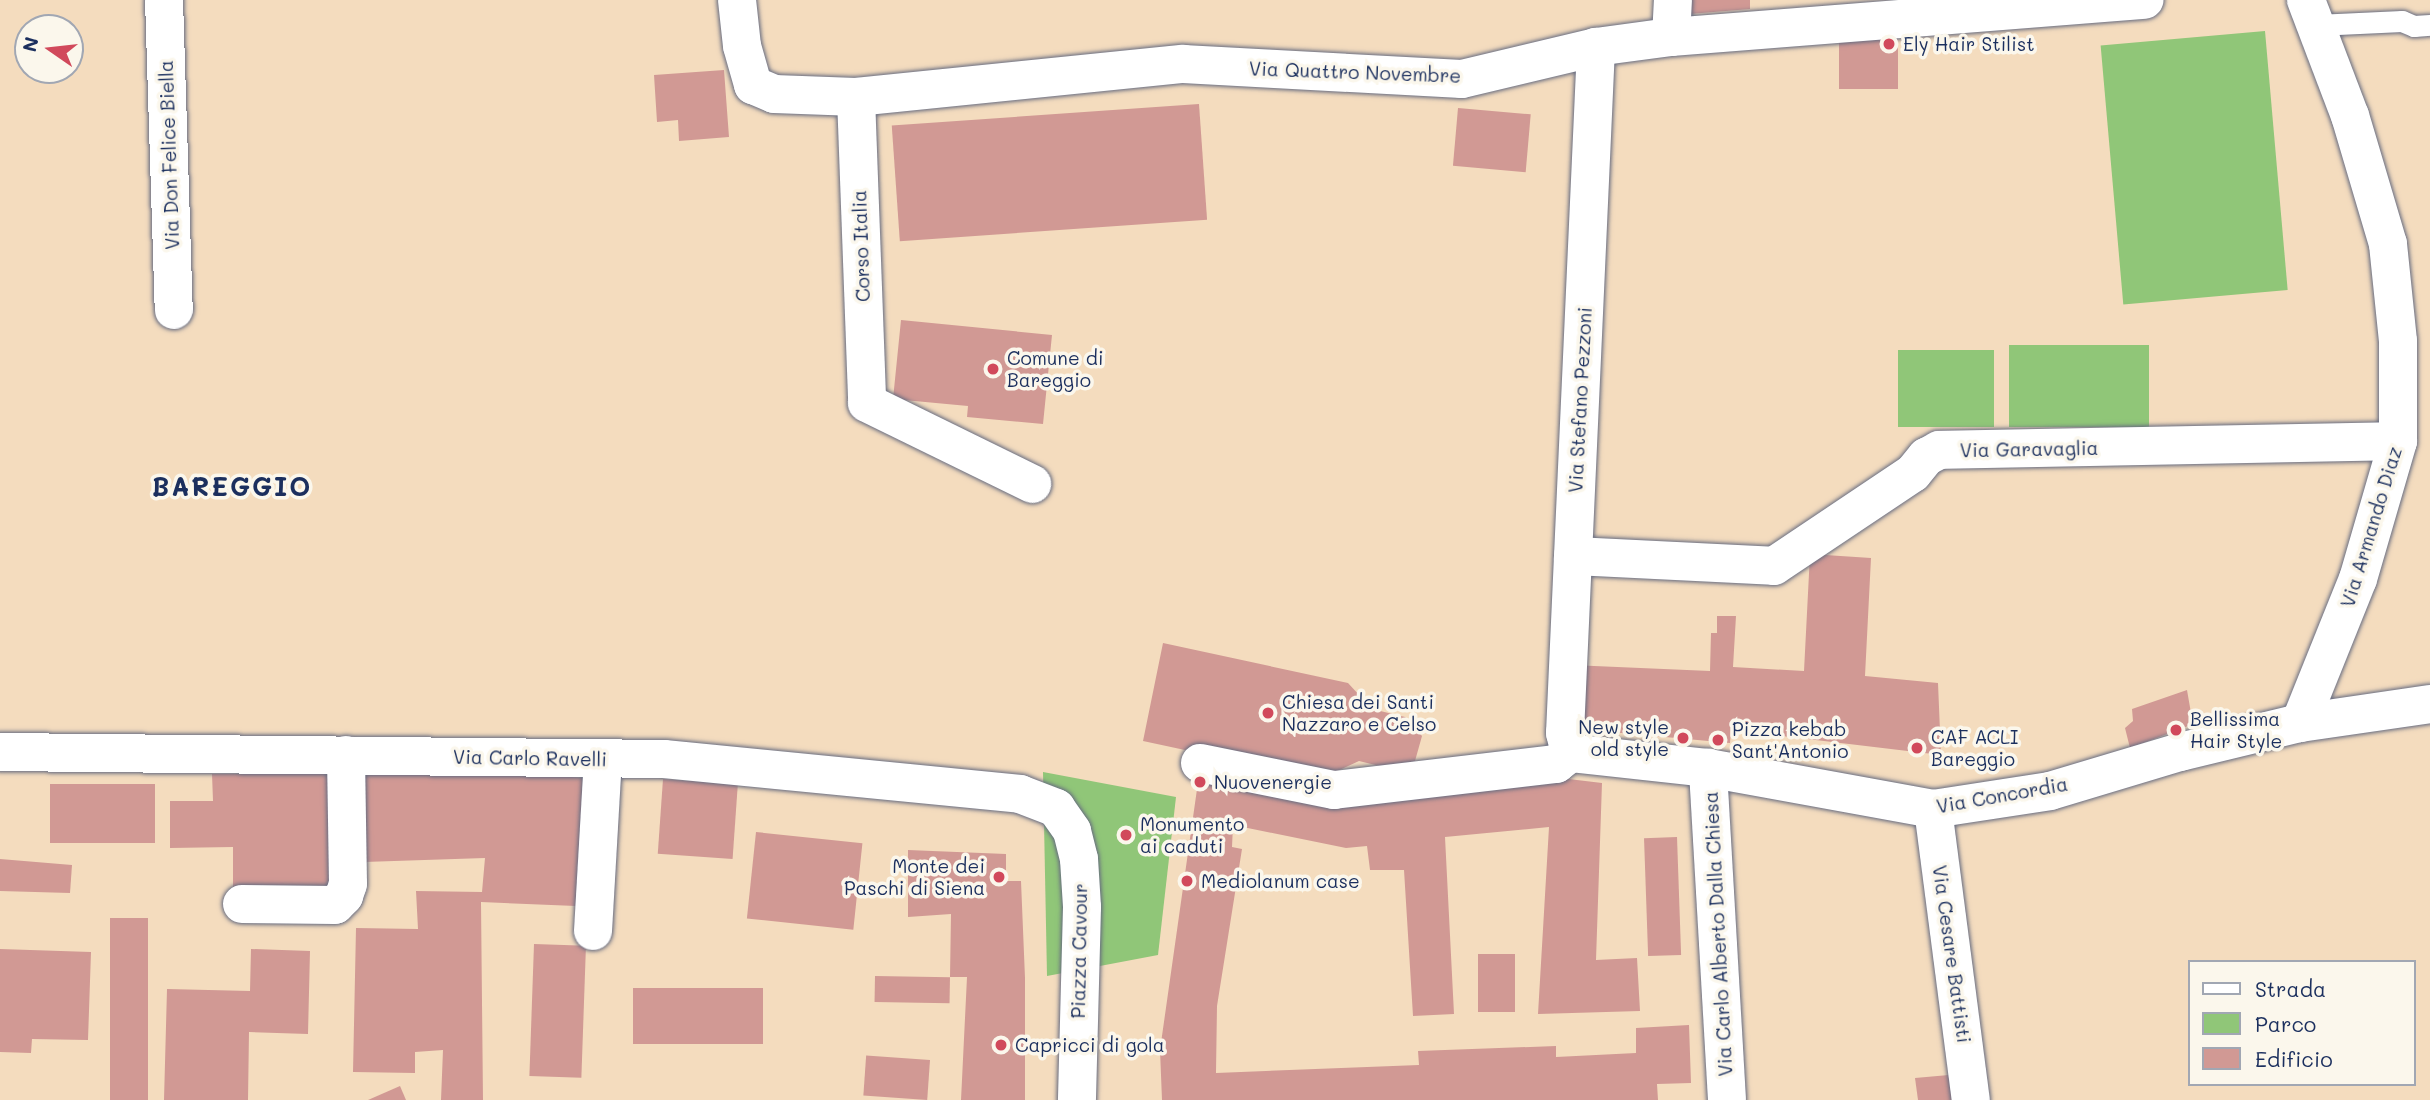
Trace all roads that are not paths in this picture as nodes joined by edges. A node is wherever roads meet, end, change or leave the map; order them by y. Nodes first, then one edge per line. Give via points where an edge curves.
1 (164, 0) edge
2 (737, 0) edge
3 (2145, 0) edge
4 (1956, 7) edge
5 (2311, 13) edge
6 (1672, 19) edge
7 (2430, 25) edge
8 (1595, 47) junction
9 (856, 97) junction
10 (174, 310) dead end
11 (2398, 441) junction
12 (1032, 484) dead end
13 (1573, 556) junction
14 (2430, 704) edge
15 (2300, 723) junction
16 (0, 752) edge
17 (1570, 753) junction
18 (346, 755) junction
19 (603, 759) junction
20 (1200, 763) dead end
21 (1708, 768) junction
22 (1056, 796) junction
23 (1933, 809) junction
24 (1095, 813) dead end
25 (242, 904) dead end
26 (593, 931) dead end
27 (1086, 1078) edge
28 (1727, 1100) edge
29 (1971, 1100) edge

1 - 10 street, Via Don Felice Biella
2 - 9 street via 742,46 753,85 774,94
3 - 4 street, Via Quattro Novembre
4 - 6 street, Via Quattro Novembre
5 - 7 lane
5 - 11 street, Via Armando Diaz via 2350,116 2388,244 2398,341
6 - 8 street, Via Quattro Novembre
8 - 9 street, Via Quattro Novembre via 1462,79 1182,64
8 - 13 street, Via Stefano Pezzoni
9 - 12 street, Corso Italia via 867,403
11 - 13 street, Via Garavaglia via 1939,450 1913,473 1774,566
11 - 15 street, Via Armando Diaz via 2358,579
13 - 17 street, Via Stefano Pezzoni via 1564,733
14 - 15 street, Via Concordia
15 - 23 street, Via Concordia via 2180,751 2050,791
16 - 18 street, Via Carlo Ravelli
17 - 20 street via 1556,764 1334,790
17 - 21 street, Via Concordia
18 - 19 street, Via Carlo Ravelli
18 - 25 street via 348,884 344,896 335,905
19 - 22 street, Via Carlo Ravelli via 664,759
19 - 26 street
21 - 23 street, Via Concordia
21 - 28 street, Via Carlo Alberto Dalla Chiesa
22 - 24 street, Via Carlo Ravelli
22 - 27 street, Piazza Cavour via 1079,859
23 - 29 street, Via Cesare Battisti

